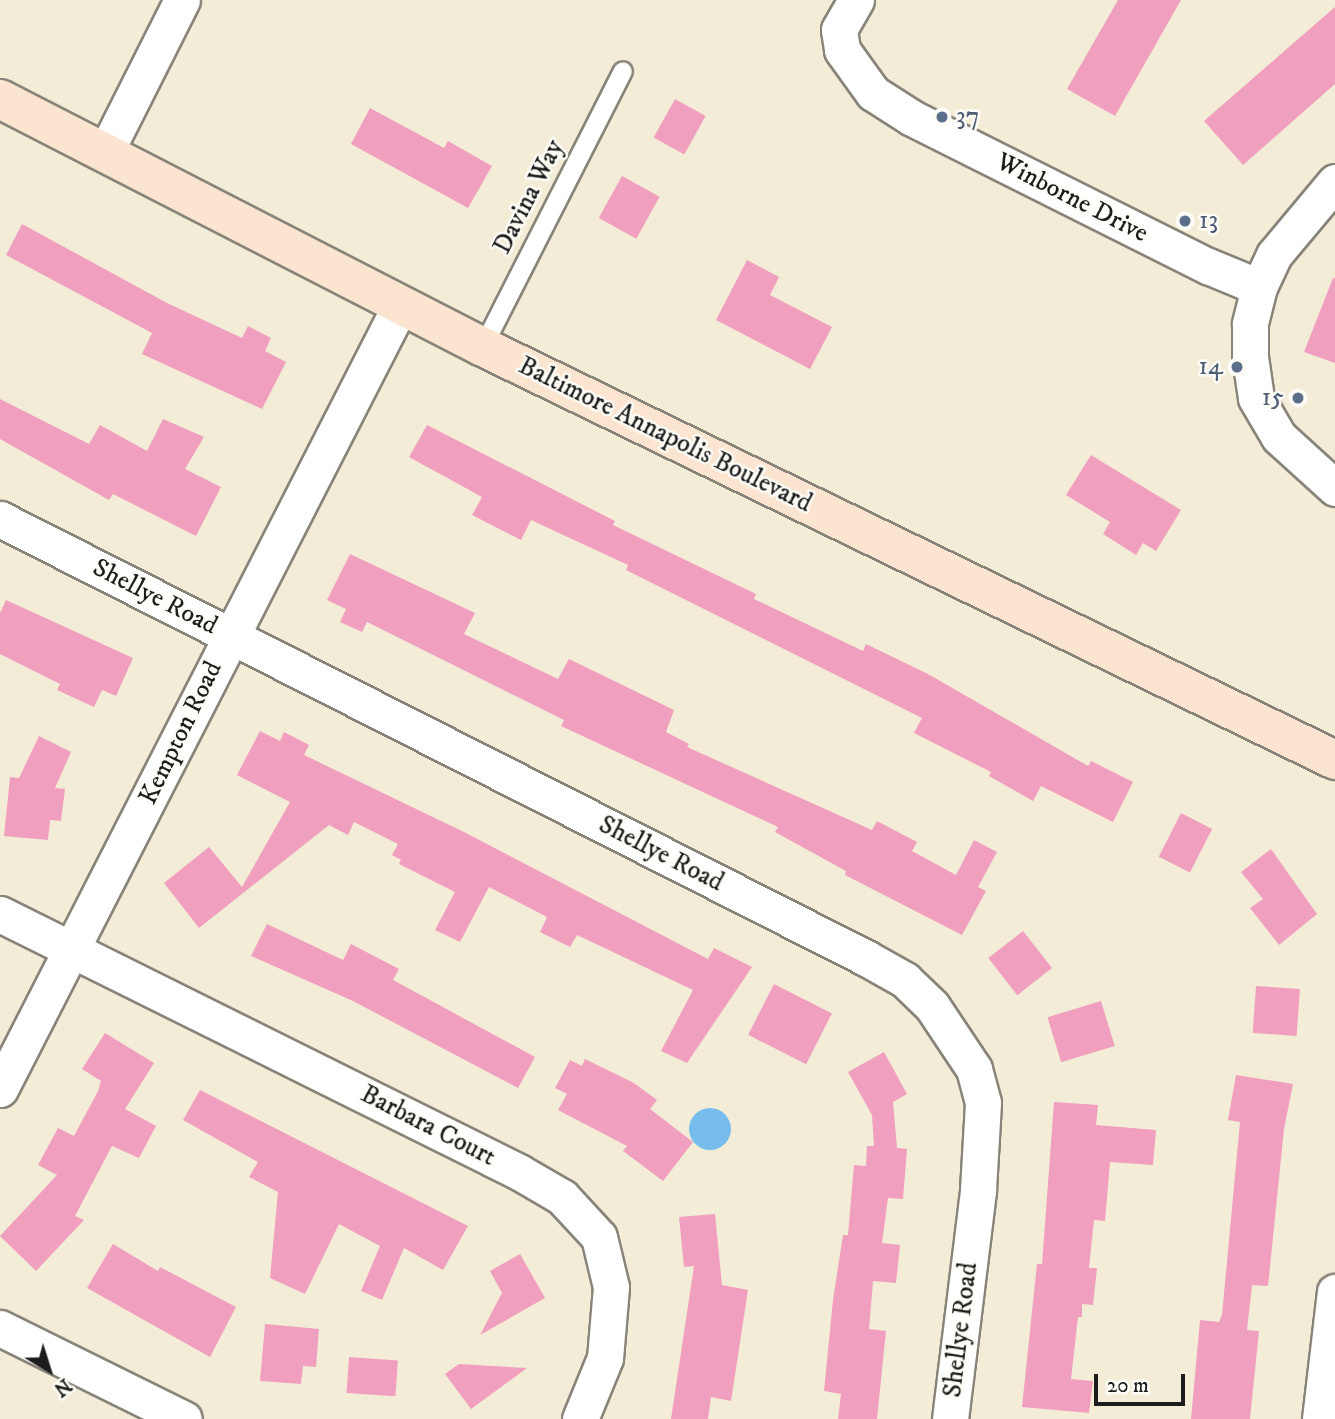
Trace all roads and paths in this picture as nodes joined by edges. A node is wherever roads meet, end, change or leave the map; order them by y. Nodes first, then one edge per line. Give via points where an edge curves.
1 (182, 0) edge
2 (856, 0) edge
3 (623, 71) dead end
4 (0, 99) edge
5 (105, 153) junction
6 (1335, 182) edge
7 (1259, 287) junction
8 (401, 304) junction
9 (482, 346) junction
10 (1335, 488) edge
11 (0, 519) edge
12 (230, 634) junction
13 (1335, 760) edge
14 (0, 914) edge
15 (75, 948) junction
16 (0, 1088) edge
17 (1335, 1292) edge
18 (0, 1328) edge
19 (184, 1419) edge
20 (580, 1419) edge
21 (950, 1419) edge
22 (1320, 1419) edge

1 - 5 street
2 - 7 street, Winborne Drive via 839,30 842,50 873,93 961,142
3 - 9 lane, Davina Way
4 - 5 main road, Baltimore Annapolis Boulevard
5 - 8 main road, Baltimore Annapolis Boulevard
6 - 7 street via 1274,255
7 - 10 street via 1250,346 1256,398 1279,437
8 - 9 main road, Baltimore Annapolis Boulevard
8 - 12 street, Kempton Road
9 - 13 main road, Baltimore Annapolis Boulevard
11 - 12 street, Shellye Road
12 - 15 street, Kempton Road
12 - 21 street, Shellye Road via 866,958 905,981 932,1006 974,1069 983,1103 978,1191
14 - 15 street, Barbara Court
15 - 16 street, Kempton Road
15 - 20 street, Barbara Court via 528,1176 584,1218 599,1237 608,1265 611,1303 606,1358
17 - 22 street
18 - 19 street

